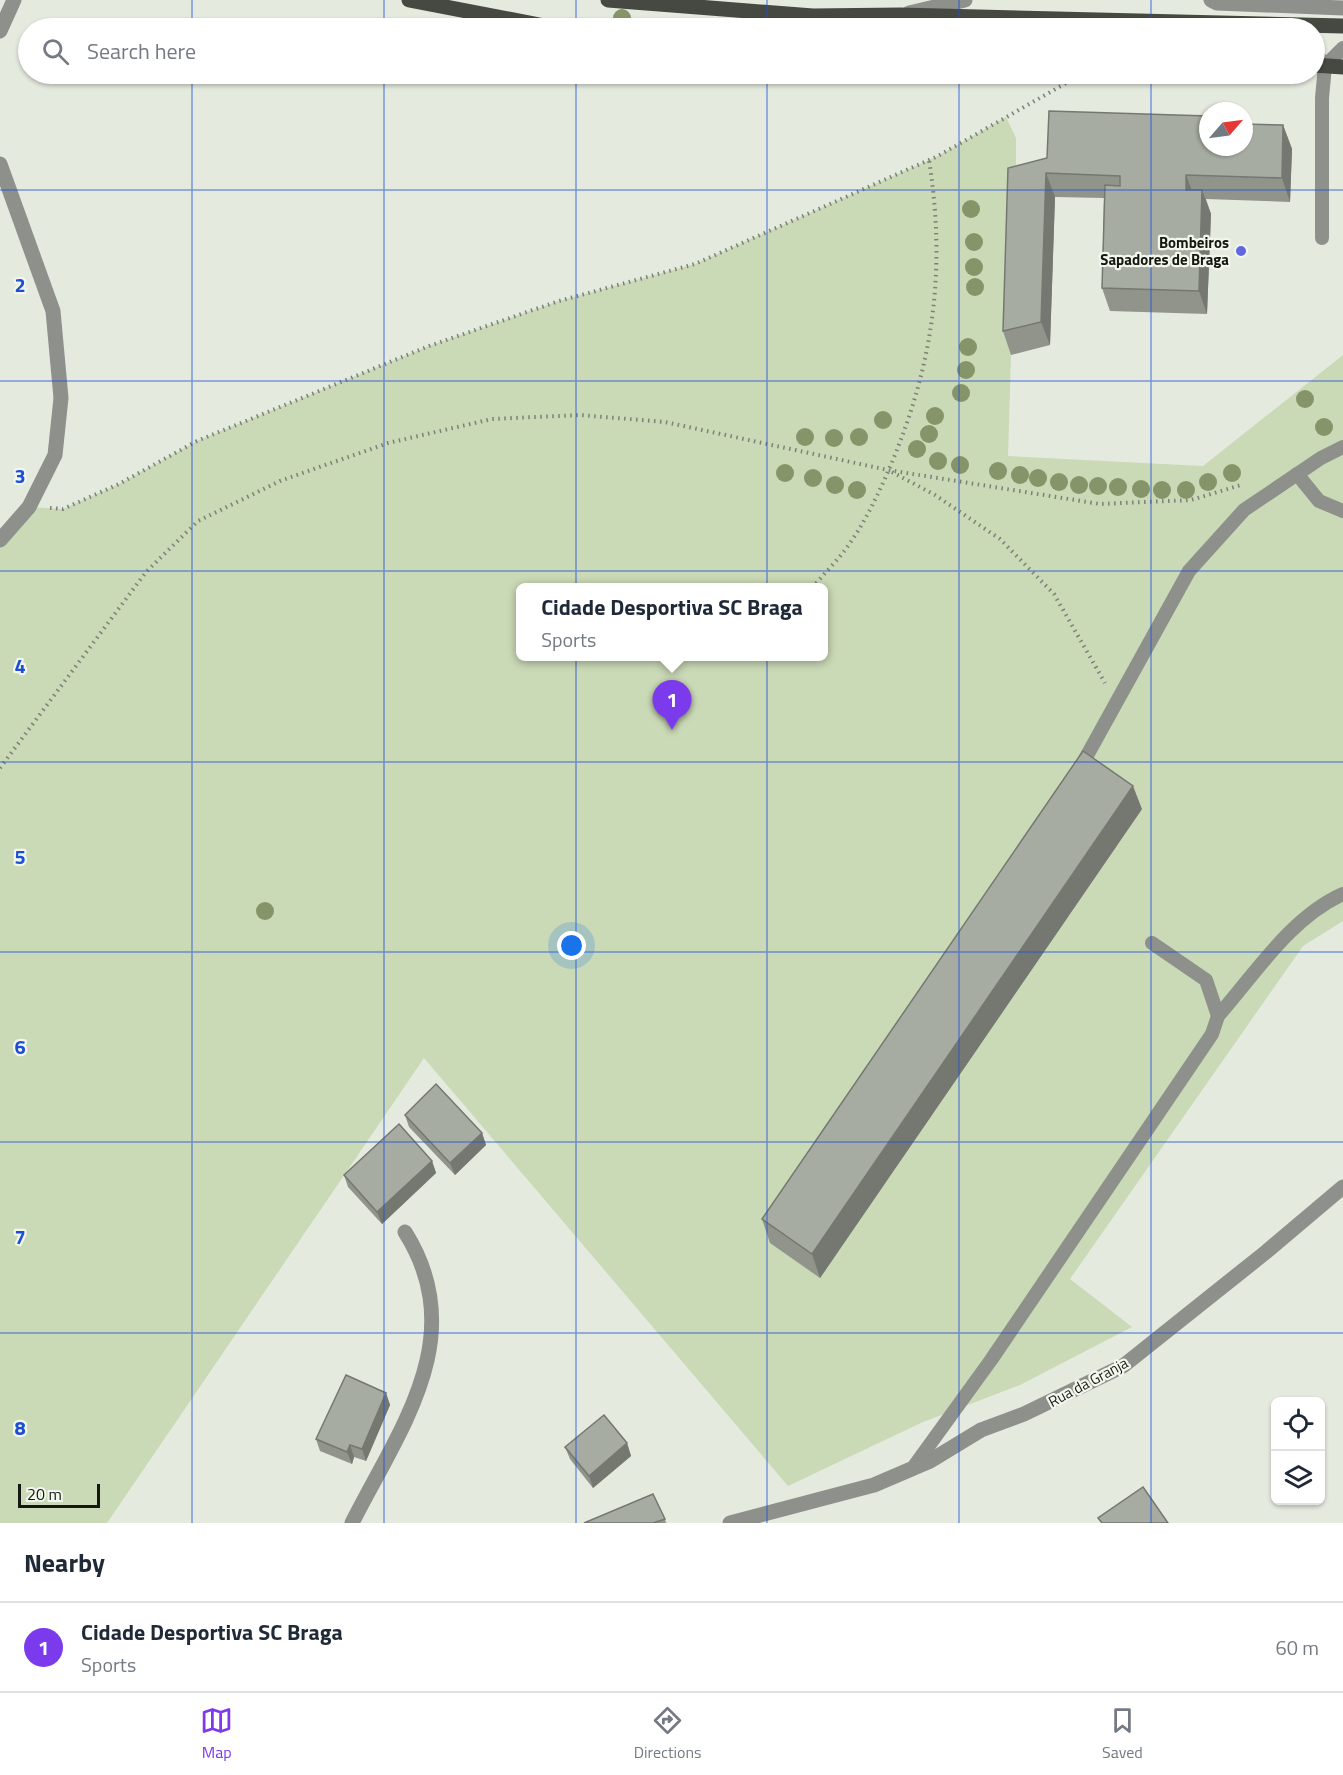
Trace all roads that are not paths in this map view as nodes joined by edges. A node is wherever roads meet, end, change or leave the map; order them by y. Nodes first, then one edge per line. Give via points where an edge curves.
1 (14, 0) edge
2 (409, 0) edge
3 (608, 0) edge
4 (965, 0) edge
5 (1211, 0) edge
6 (1343, 8) edge
7 (900, 15) junction
8 (503, 18) edge
9 (996, 18) edge
10 (1325, 26) edge
11 (1343, 26) edge
12 (0, 31) edge
13 (1343, 48) edge
14 (1325, 61) edge
15 (1325, 65) edge
16 (1343, 67) edge
17 (1321, 84) edge
18 (0, 164) edge
19 (1322, 238) dead end
20 (1343, 447) edge
21 (1298, 474) junction
22 (1343, 511) edge
23 (0, 540) edge
24 (1070, 783) edge
25 (1343, 894) edge
26 (1152, 943) dead end
27 (1218, 1016) junction
28 (1343, 1186) edge
29 (405, 1232) dead end
30 (912, 1469) junction
31 (352, 1523) edge
32 (730, 1523) edge

1 - 12 street
2 - 8 main road
3 - 7 main road via 813,16
4 - 7 street
5 - 6 street
7 - 9 main road
10 - 11 main road
13 - 14 lane
15 - 16 main road
17 - 19 lane
18 - 23 street via 53,311 61,398 55,455 29,507
20 - 21 lane
21 - 22 lane via 1319,501
21 - 24 lane via 1244,510 1189,571
25 - 27 lane via 1289,934
26 - 27 lane via 1206,980
27 - 30 lane via 1205,1048
28 - 30 street, Rua da Granja via 1123,1366 1033,1410 981,1430
29 - 31 street via 427,1276 432,1309 431,1347 420,1390
30 - 32 street, Rua da Granja via 874,1485

